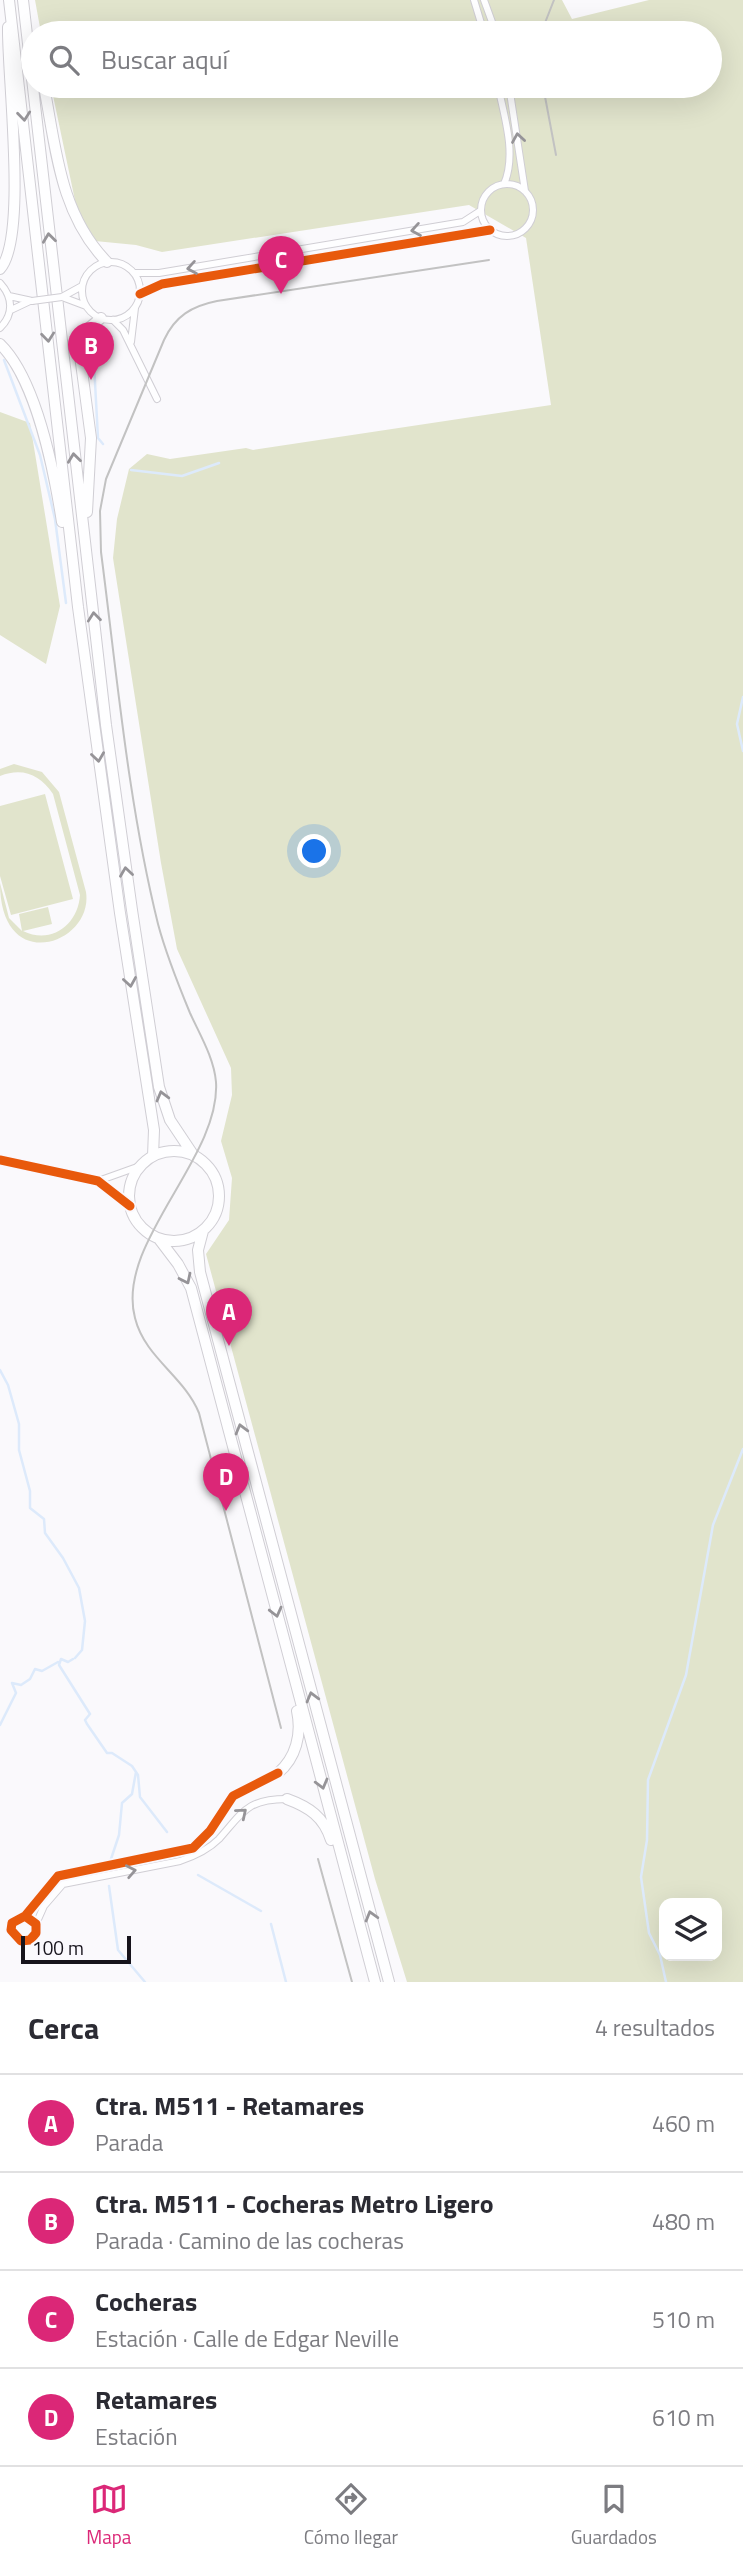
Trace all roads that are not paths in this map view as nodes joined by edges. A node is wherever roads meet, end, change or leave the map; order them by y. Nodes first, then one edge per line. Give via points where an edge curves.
1 (9, 0) edge
2 (23, 0) edge
3 (28, 0) edge
4 (474, 0) edge
5 (484, 0) edge
6 (25, 21) edge
7 (32, 21) edge
8 (480, 21) edge
9 (492, 21) edge
10 (34, 98) edge
11 (46, 98) edge
12 (500, 98) edge
13 (511, 98) edge
14 (504, 184) junction
15 (525, 191) junction
16 (481, 211) junction
17 (490, 230) junction
18 (107, 262) junction
19 (0, 268) edge
20 (134, 273) junction
21 (0, 283) edge
22 (82, 286) junction
23 (140, 294) junction
24 (9, 296) junction
25 (62, 297) junction
26 (32, 301) junction
27 (86, 306) junction
28 (135, 308) junction
29 (10, 310) junction
30 (107, 319) junction
31 (0, 328) edge
32 (0, 344) edge
33 (131, 344) junction
34 (157, 399) dead end
35 (86, 550) junction
36 (78, 607) junction
37 (153, 1156) junction
38 (194, 1156) junction
39 (0, 1160) edge
40 (140, 1167) junction
41 (98, 1181) junction
42 (130, 1206) junction
43 (203, 1231) junction
44 (159, 1239) junction
45 (296, 1695) junction
46 (278, 1773) joint
47 (287, 1799) joint
48 (58, 1876) junction
49 (63, 1884) junction
50 (348, 1886) junction
51 (25, 1916) junction
52 (36, 1924) junction
53 (375, 1982) edge
54 (390, 1982) edge

1 - 19 highway via 14,212 10,252
1 -> 36 highway
6 -> 2 highway
3 - 7 highway
4 - 8 street
5 - 9 street
35 -> 10 highway
11 - 18 highway via 65,196 79,228
12 - 14 street via 510,155
15 -> 13 street
14 - 15 street
14 - 16 street via 490,190
15 - 17 street via 533,214 526,228 512,236
16 - 17 street
16 -> 20 street via 463,222 159,273
17 - 23 street via 162,284
18 - 20 street via 122,264
18 - 22 street via 91,270
20 - 23 street
21 - 24 street
22 - 25 street
22 - 27 street
23 - 28 street
24 - 26 street
24 - 29 street
25 - 26 street, bridge
25 - 27 street
26 - 29 street
27 - 30 street
28 - 30 street via 126,316
28 - 33 street
29 - 31 street
30 - 33 street via 123,330
30 - 35 highway via 84,331 79,342 91,438
32 - 36 highway via 16,362 38,423
33 - 34 street
38 -> 35 highway via 170,1120 159,1087 106,725
36 -> 37 highway via 154,1130
37 - 38 highway via 173,1151
37 - 40 highway
38 - 43 highway via 211,1170 219,1191 216,1213
39 - 41 street
40 - 41 street
40 - 42 highway via 130,1185
41 - 42 street
42 - 44 highway via 140,1226
43 - 44 highway via 182,1241
54 -> 43 highway via 200,1272 198,1250
44 -> 45 highway via 191,1288
45 - 46 highway via 296,1748
45 -> 50 highway
46 - 48 street via 233,1796 193,1848
49 -> 47 street via 197,1855 244,1809 259,1801
47 - 50 highway via 321,1819
48 - 49 street
48 - 51 street
49 - 52 street
50 - 53 highway
51 - 52 street
51 - 52 street via 12,1923 14,1937 30,1940

